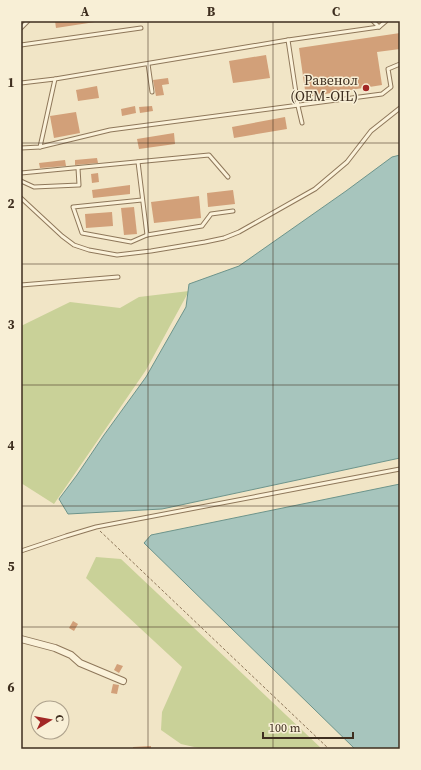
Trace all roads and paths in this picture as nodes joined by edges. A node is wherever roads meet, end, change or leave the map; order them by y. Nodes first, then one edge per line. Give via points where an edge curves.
1 (28, 21) edge
2 (373, 21) edge
3 (386, 21) edge
4 (379, 27) junction
5 (21, 28) edge
6 (141, 28) dead end
7 (288, 40) junction
8 (21, 45) edge
9 (148, 64) junction
10 (400, 64) edge
11 (55, 79) junction
12 (21, 83) edge
13 (152, 92) dead end
14 (298, 106) junction
15 (400, 108) edge
16 (302, 123) dead end
17 (40, 147) junction
18 (21, 148) edge
19 (138, 162) junction
20 (78, 168) junction
21 (21, 173) edge
22 (228, 176) dead end
23 (21, 181) edge
24 (21, 198) edge
25 (142, 200) junction
26 (233, 211) dead end
27 (146, 235) junction
28 (118, 277) dead end
29 (21, 285) edge
30 (400, 469) edge
31 (96, 527) junction
32 (21, 550) edge
33 (21, 639) edge
34 (123, 681) dead end
35 (328, 749) edge

1 - 5 lane
2 - 4 lane
3 - 4 lane
4 - 7 lane
6 - 8 lane
7 - 9 lane
7 - 14 lane
9 - 11 lane
9 - 13 lane
10 - 14 lane via 388,69 391,87 382,94
11 - 12 lane
11 - 17 lane
14 - 16 lane
14 - 17 lane via 110,130
15 - 24 lane via 371,130 347,162 315,189 224,238 117,255 89,250 74,245 62,236
17 - 18 lane
19 - 20 lane
19 - 22 lane via 209,155
19 - 25 lane
20 - 21 lane
20 - 23 lane via 79,185 34,187
25 - 27 lane
25 - 27 lane via 73,207 82,233 131,242
26 - 27 lane via 211,214 202,226
28 - 29 lane
30 - 31 lane
31 - 32 lane
31 - 35 path
33 - 34 street via 55,648 71,655 80,663

